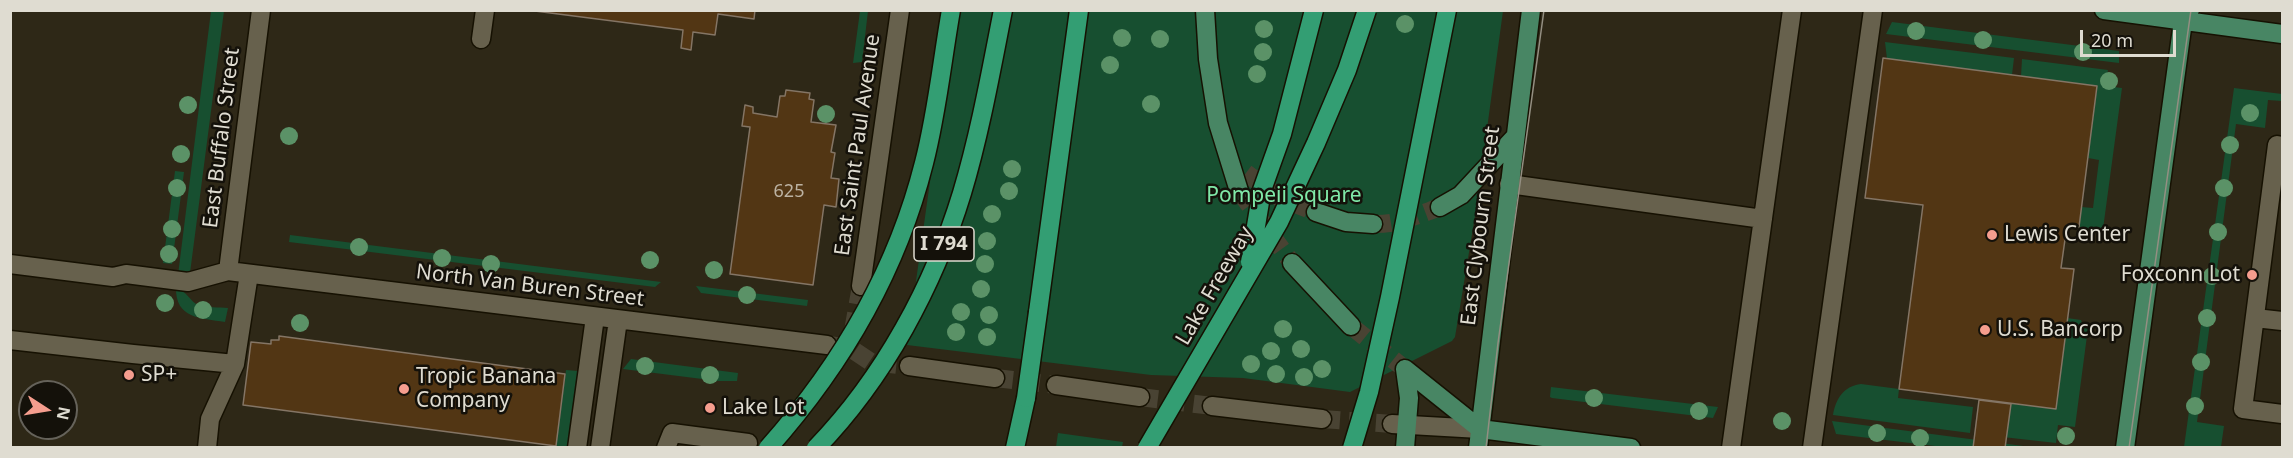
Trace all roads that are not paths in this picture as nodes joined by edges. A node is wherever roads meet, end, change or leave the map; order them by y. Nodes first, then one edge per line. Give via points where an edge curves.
1 (261, 10) edge
2 (484, 10) edge
3 (900, 10) edge
4 (951, 10) edge
5 (1003, 10) edge
6 (1079, 10) edge
7 (1205, 10) edge
8 (1314, 10) edge
9 (1367, 10) edge
10 (1447, 10) edge
11 (1531, 10) edge
12 (1792, 10) edge
13 (1873, 10) edge
14 (2104, 10) edge
15 (2184, 14) edge
16 (2283, 34) edge
17 (481, 39) dead end
18 (1515, 137) junction
19 (1222, 142) junction
20 (2283, 146) edge
21 (1246, 173) tunnel mouth
22 (1509, 184) junction
23 (1239, 191) tunnel mouth
24 (1440, 207) tunnel mouth
25 (1316, 212) tunnel mouth
26 (1763, 219) junction
27 (1372, 225) tunnel mouth
28 (1292, 263) tunnel mouth
29 (10, 264) edge
30 (228, 271) junction
31 (1249, 273) junction
32 (249, 274) junction
33 (861, 286) tunnel mouth
34 (595, 317) junction
35 (2255, 318) junction
36 (618, 320) junction
37 (2283, 321) edge
38 (1352, 326) tunnel mouth
39 (10, 340) edge
40 (827, 345) tunnel mouth
41 (235, 364) junction
42 (909, 366) tunnel mouth
43 (995, 378) tunnel mouth
44 (1056, 386) tunnel mouth
45 (1140, 397) tunnel mouth
46 (1212, 406) tunnel mouth
47 (2283, 414) edge
48 (1322, 419) tunnel mouth
49 (1400, 424) junction
50 (1480, 429) junction
51 (748, 443) dead end
52 (207, 447) edge
53 (577, 447) edge
54 (600, 447) edge
55 (666, 447) edge
56 (768, 447) edge
57 (816, 447) edge
58 (1015, 447) edge
59 (1147, 447) edge
60 (1352, 447) edge
61 (1405, 447) edge
62 (1478, 447) edge
63 (1631, 447) edge
64 (1731, 447) edge
65 (1812, 447) edge
66 (2125, 447) edge

1 - 30 street, East Buffalo Street
2 - 17 street
3 - 33 street, East Saint Paul Avenue
4 - 56 highway, bridge via 924,162 903,230 852,336 815,391
5 - 57 highway, I 794, bridge via 976,142 962,194 932,274 875,375
6 - 58 highway, bridge via 1035,343
7 - 19 main road via 1208,59
8 - 31 highway, bridge via 1282,134 1263,189
9 - 31 highway, Lake Freeway, bridge via 1316,143 1279,222
10 - 60 highway, bridge via 1390,297
11 - 18 main road, East Clybourn Street
12 - 26 street
13 - 65 street
14 - 15 main road
15 - 16 main road
15 - 66 main road
18 - 22 main road, East Clybourn Street
18 - 24 main road via 1461,195
19 - 21 main road
19 - 23 main road
20 - 35 street via 2277,145
22 - 26 street
22 - 50 main road, East Clybourn Street
25 - 27 main road
26 - 64 street
28 - 38 main road
29 - 30 street via 189,282
30 - 32 street, North Van Buren Street
31 - 59 highway, Lake Freeway, bridge
32 - 34 street, North Van Buren Street
32 - 41 street
34 - 36 street, North Van Buren Street
34 - 53 street
35 - 37 street
35 - 47 street via 2243,409
36 - 40 street, North Van Buren Street
36 - 54 street
39 - 41 street
41 - 52 street via 210,419
42 - 43 street
44 - 45 street
46 - 48 street
49 - 50 street
49 - 50 main road via 1409,398 1405,369
49 - 61 main road
50 - 62 main road, East Clybourn Street
50 - 63 main road
51 - 55 street via 672,433

